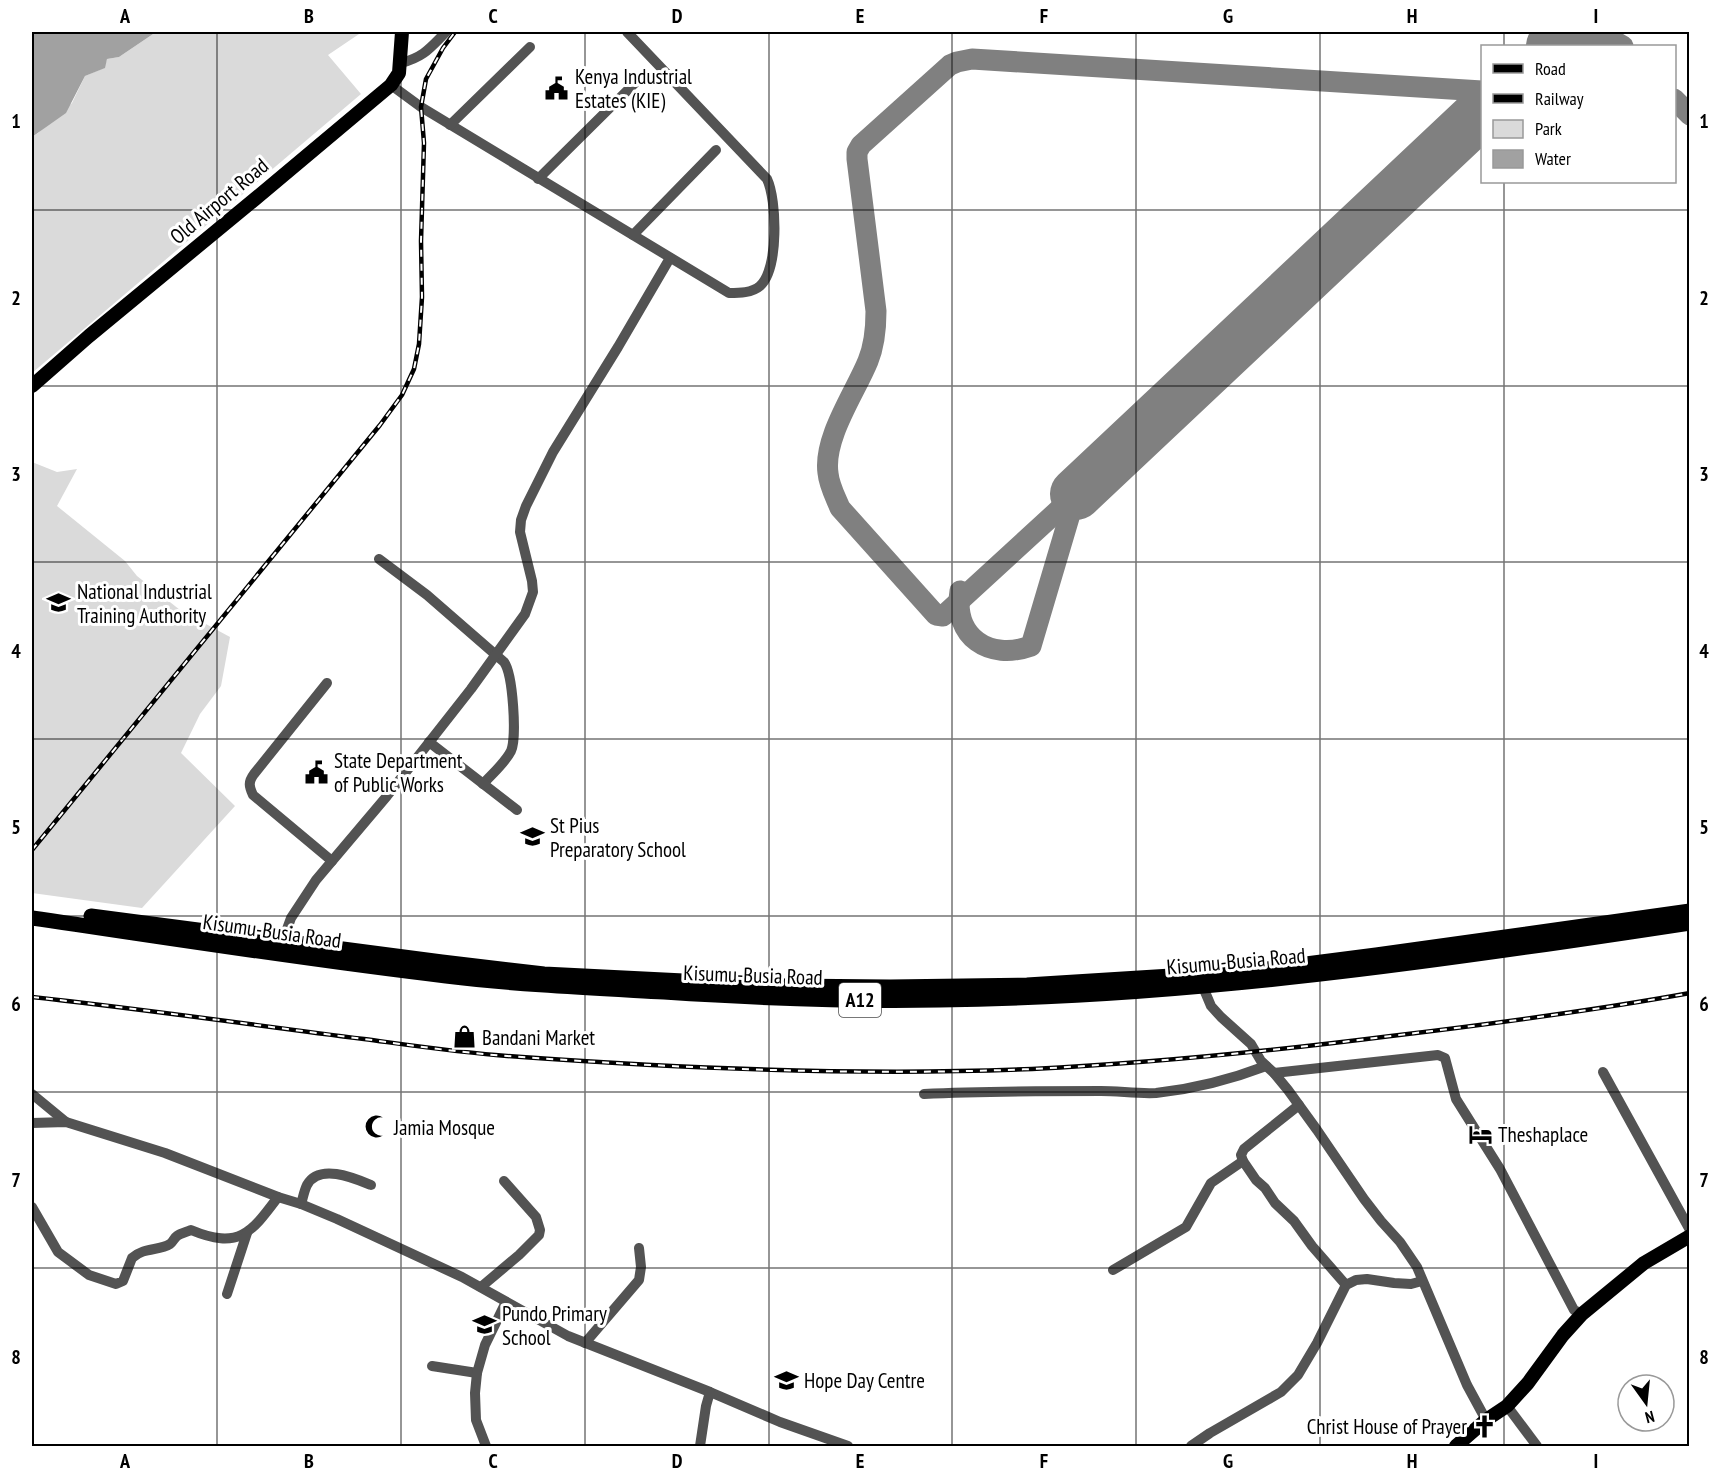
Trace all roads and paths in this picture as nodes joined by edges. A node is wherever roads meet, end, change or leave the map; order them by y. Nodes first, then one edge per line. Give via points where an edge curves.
1 (402, 32) edge
2 (446, 32) edge
3 (627, 32) edge
4 (530, 46) dead end
5 (401, 63) junction
6 (642, 76) dead end
7 (391, 85) junction
8 (450, 125) junction
9 (716, 150) dead end
10 (538, 178) junction
11 (633, 235) junction
12 (670, 258) junction
13 (32, 386) edge
14 (379, 559) dead end
15 (495, 656) junction
16 (327, 683) dead end
17 (429, 742) junction
18 (483, 784) junction
19 (517, 810) dead end
20 (332, 861) junction
21 (32, 908) edge
22 (1689, 911) edge
23 (32, 918) edge
24 (1689, 923) edge
25 (283, 940) junction
26 (1203, 987) junction
27 (1270, 1070) junction
28 (1603, 1072) dead end
29 (32, 1094) edge
30 (924, 1094) dead end
31 (1299, 1105) junction
32 (66, 1122) junction
33 (32, 1126) edge
34 (1243, 1161) junction
35 (504, 1181) dead end
36 (371, 1185) dead end
37 (278, 1197) junction
38 (301, 1204) junction
39 (32, 1207) edge
40 (1689, 1230) edge
41 (247, 1233) junction
42 (1689, 1236) edge
43 (639, 1248) dead end
44 (1113, 1270) dead end
45 (1422, 1281) junction
46 (1346, 1285) junction
47 (481, 1287) junction
48 (227, 1294) dead end
49 (506, 1302) junction
50 (1582, 1314) junction
51 (585, 1342) junction
52 (432, 1366) dead end
53 (477, 1373) junction
54 (710, 1392) junction
55 (1507, 1406) junction
56 (1486, 1420) junction
57 (486, 1446) edge
58 (700, 1446) edge
59 (848, 1446) edge
60 (1191, 1446) edge
61 (1456, 1446) edge
62 (1537, 1446) edge

1 - 5 main road, Old Airport Road
2 - 5 street via 427,52
3 - 12 street via 772,188 773,263 759,287 729,293
4 - 8 street
5 - 7 main road, Old Airport Road
6 - 10 street
7 - 8 street
7 - 13 main road, Old Airport Road
8 - 10 street
9 - 11 street
10 - 11 street
11 - 12 street
12 - 15 street via 526,506 520,532 532,592 525,614
14 - 15 street
15 - 17 street
15 - 18 street via 508,667 513,741 509,754
16 - 20 street via 254,774 249,787 253,795
17 - 18 street
17 - 20 street
18 - 19 street
20 - 25 street via 302,899
21 - 25 highway, Kisumu-Busia Road / A12
22 - 25 highway, Kisumu-Busia Road / A12 via 1251,971 1027,985 798,986 646,980 521,971
23 - 26 highway, Kisumu-Busia Road / A12 via 539,986 792,999 941,1000
24 - 26 highway, Kisumu-Busia Road / A12 via 1495,953
26 - 27 street via 1211,1006 1251,1044
27 - 30 street via 1155,1093
27 - 31 street
27 - 50 street via 1438,1055 1444,1058 1456,1099 1500,1169 1574,1310
28 - 40 street
29 - 32 street
31 - 34 street via 1244,1149
31 - 45 street via 1380,1221 1400,1242
32 - 33 street
32 - 37 street via 165,1153
34 - 44 street via 1211,1183 1186,1227
34 - 46 street
35 - 47 street via 536,1217 539,1235
36 - 38 street via 323,1174 308,1183
37 - 38 street
37 - 41 street
38 - 47 street
39 - 41 street via 58,1252 88,1275 116,1284 123,1281 135,1255 170,1244 183,1233 191,1230 228,1239
41 - 48 street
42 - 50 main road via 1644,1263
43 - 51 street via 639,1280
45 - 46 street via 1411,1284 1367,1279
45 - 56 street
46 - 60 street via 1298,1375 1281,1392
47 - 49 street
49 - 51 street
49 - 53 street via 485,1345
50 - 55 main road
51 - 54 street
52 - 53 street
53 - 57 street via 476,1420
54 - 58 street
54 - 59 street
55 - 56 main road
55 - 62 street
56 - 61 main road

